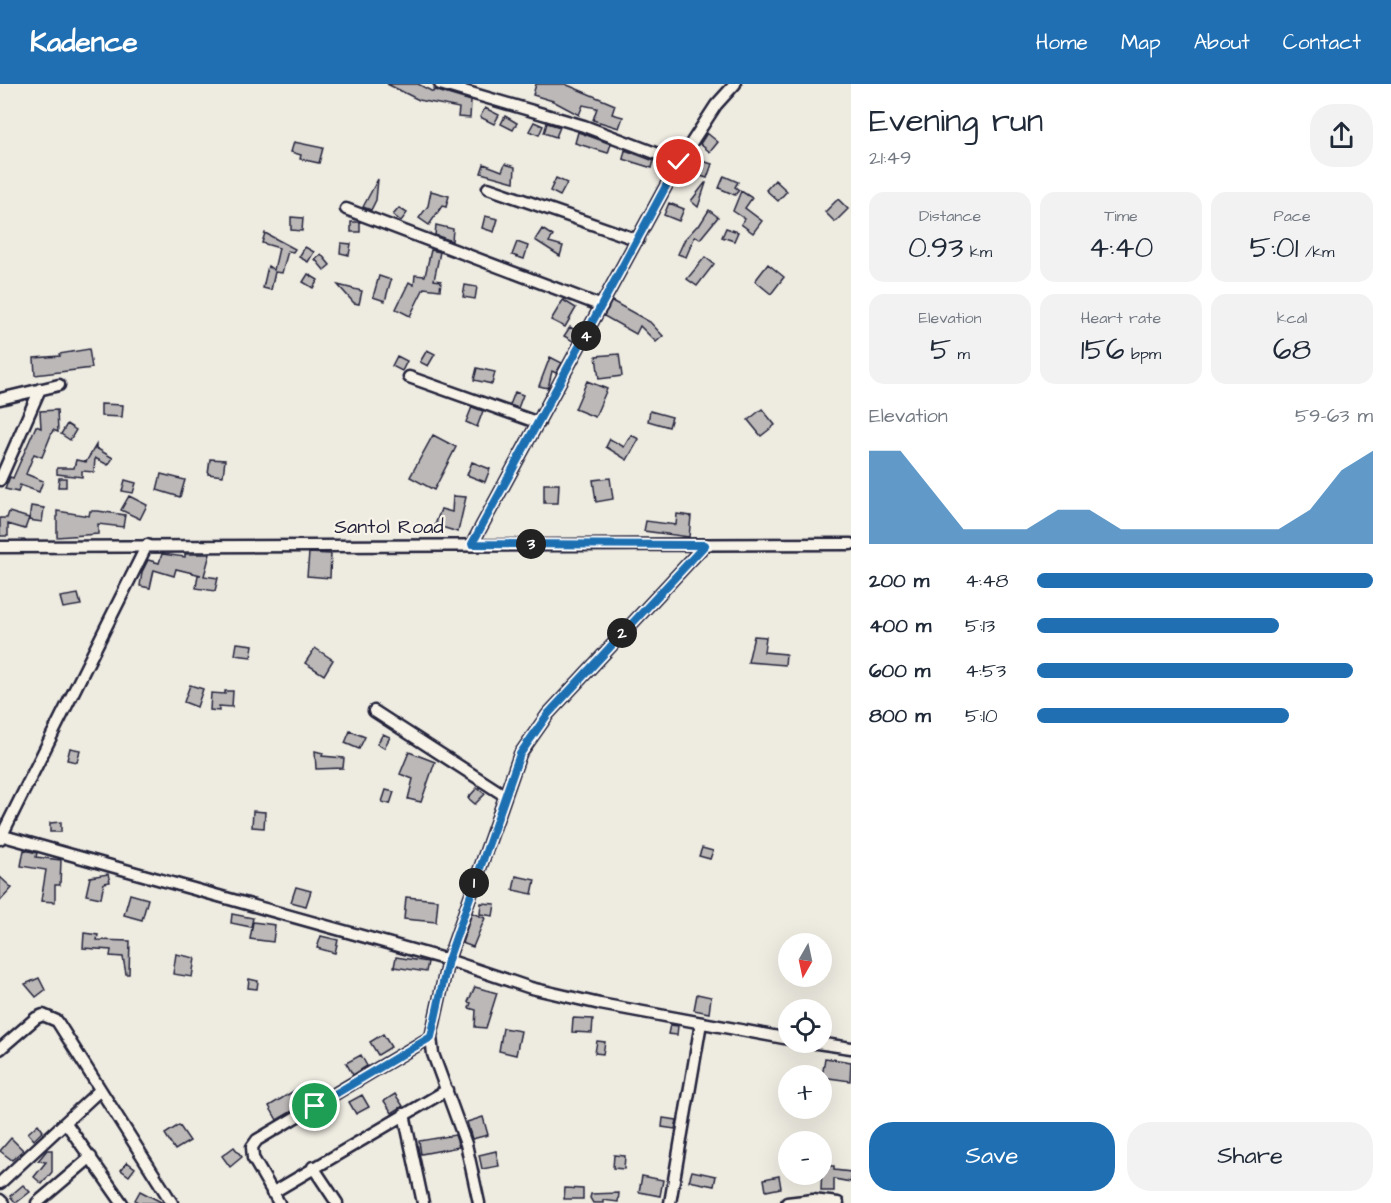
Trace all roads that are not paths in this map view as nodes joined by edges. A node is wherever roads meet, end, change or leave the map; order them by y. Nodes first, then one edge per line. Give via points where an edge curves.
1 (440, 84) edge
2 (735, 84) edge
3 (679, 162) junction
4 (488, 188) dead end
5 (346, 209) dead end
6 (638, 240) junction
7 (602, 306) junction
8 (409, 377) dead end
9 (59, 385) dead end
10 (40, 389) junction
11 (0, 399) edge
12 (539, 423) junction
13 (0, 480) edge
14 (851, 543) edge
15 (472, 544) junction
16 (147, 545) junction
17 (705, 545) junction
18 (0, 547) edge
19 (374, 711) dead end
20 (504, 795) junction
21 (1, 837) edge
22 (448, 960) junction
23 (701, 1023) junction
24 (431, 1037) junction
25 (778, 1037) edge
26 (832, 1045) edge
27 (851, 1048) edge
28 (0, 1049) edge
29 (100, 1090) junction
30 (447, 1090) junction
31 (404, 1114) junction
32 (66, 1123) junction
33 (91, 1157) junction
34 (313, 1167) junction
35 (0, 1183) edge
36 (272, 1193) junction
37 (37, 1203) edge
38 (122, 1203) edge
39 (172, 1203) edge
40 (279, 1203) edge
41 (337, 1203) edge
42 (423, 1203) edge
43 (479, 1203) edge
44 (670, 1203) edge
45 (787, 1203) edge
46 (838, 1203) edge

1 - 3 street via 584,126
2 - 3 street via 716,105
3 - 6 street
4 - 6 street
5 - 7 street
6 - 7 street
7 - 12 street
8 - 12 street
9 - 10 street
10 - 11 street
10 - 13 street
12 - 15 street
14 - 17 street, Santol Road
15 - 16 street, Santol Road
15 - 17 street, Santol Road
16 - 18 street, Santol Road
16 - 21 street
17 - 20 street via 548,714 520,754
19 - 20 street
20 - 22 street
21 - 22 street
22 - 23 street via 531,988
22 - 24 street
23 - 25 street
23 - 44 street
24 - 30 street
24 - 36 street via 254,1143 253,1158
26 - 27 street
28 - 29 street via 36,1018 50,1017
29 - 32 street
29 - 39 street
30 - 31 street
30 - 43 street via 466,1144
31 - 34 street
31 - 42 street
32 - 33 street
32 - 35 street
33 - 37 street
33 - 38 street
34 - 36 street
34 - 41 street
36 - 40 street
45 - 46 street

